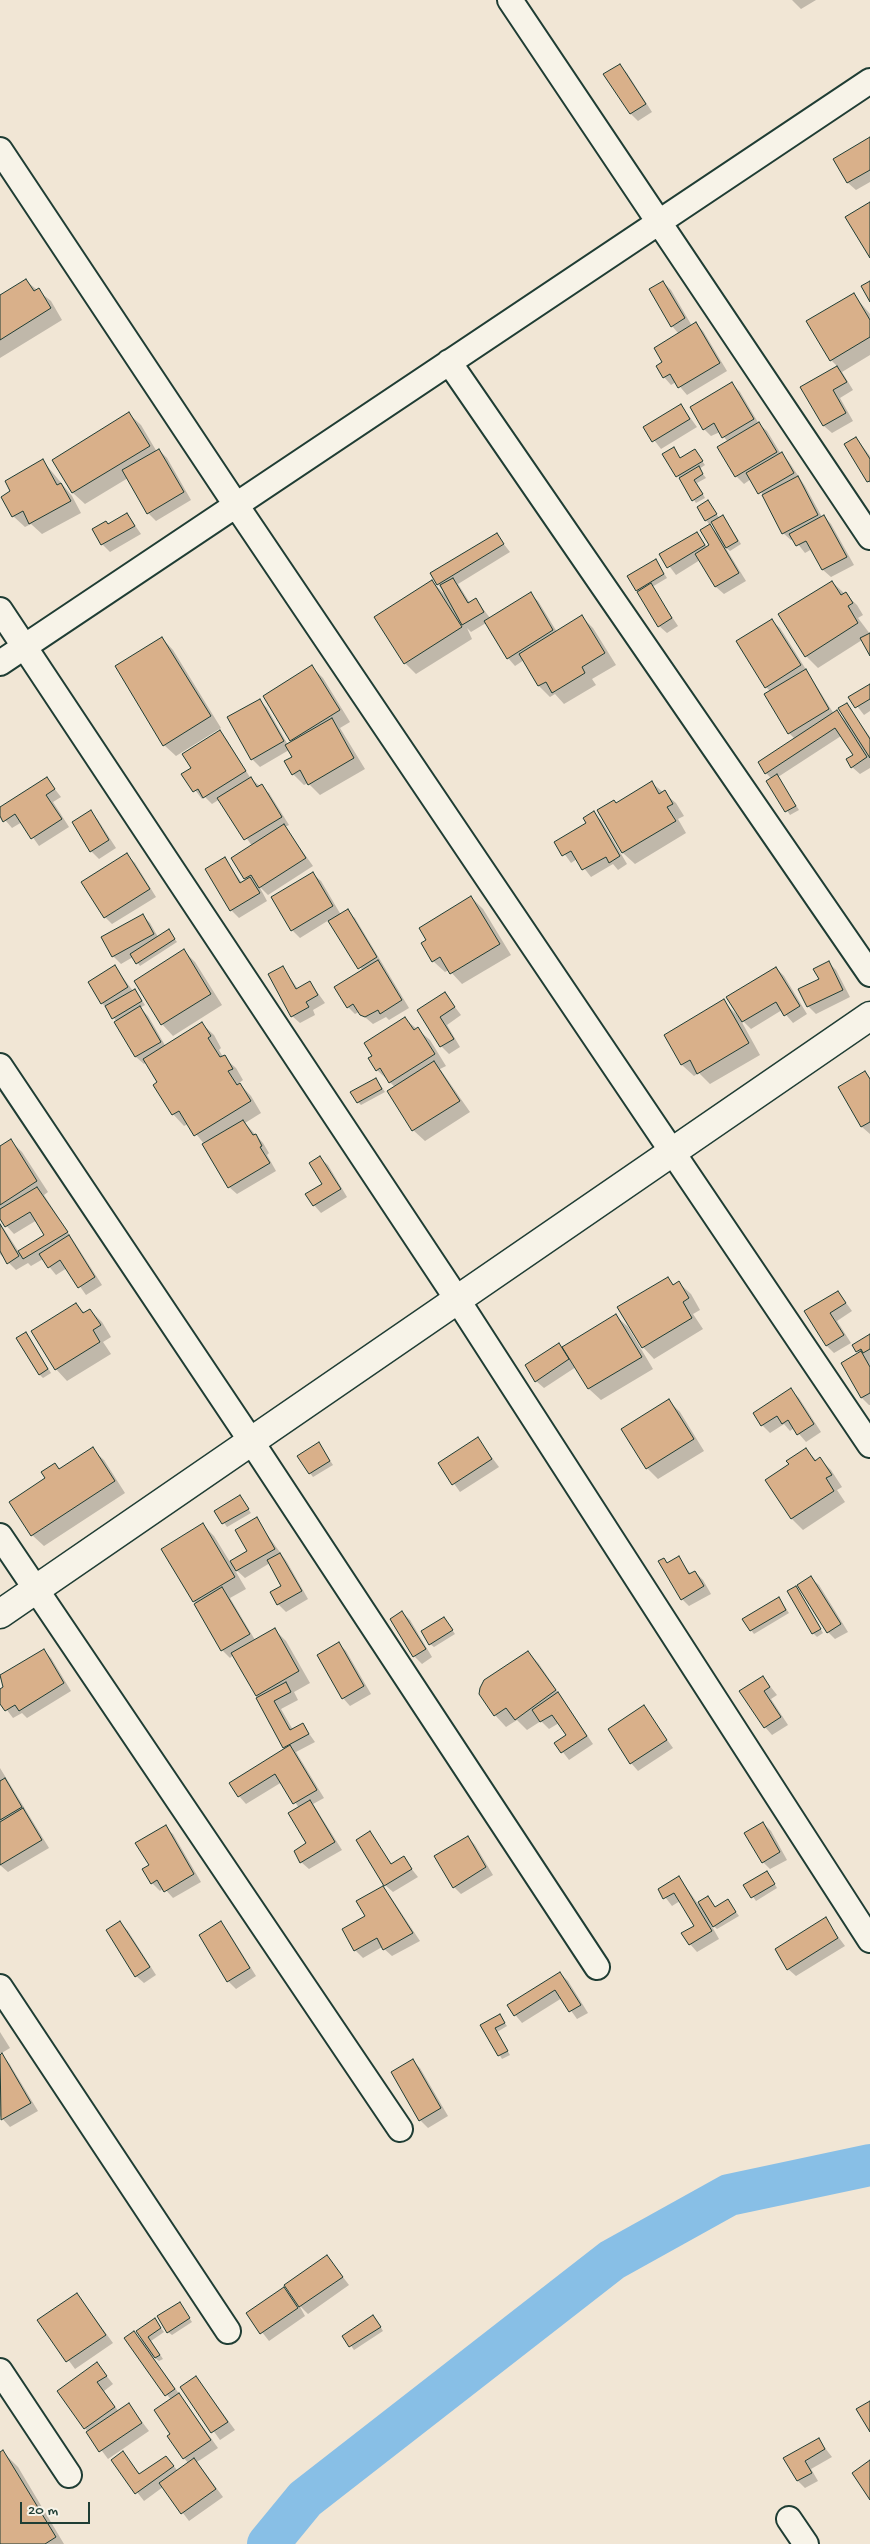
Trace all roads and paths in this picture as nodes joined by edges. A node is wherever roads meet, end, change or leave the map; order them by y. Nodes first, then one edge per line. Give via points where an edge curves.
1 (510, 0) edge
2 (870, 81) edge
3 (0, 150) edge
4 (659, 222) junction
5 (449, 362) junction
6 (236, 505) junction
7 (870, 538) edge
8 (0, 610) edge
9 (24, 646) junction
10 (0, 663) edge
11 (870, 974) edge
12 (870, 1016) edge
13 (0, 1066) edge
14 (672, 1152) junction
15 (457, 1300) junction
16 (251, 1441) junction
17 (870, 1445) edge
18 (0, 1536) edge
19 (35, 1590) junction
20 (0, 1614) edge
21 (870, 1940) edge
22 (597, 1967) dead end
23 (0, 1988) edge
24 (400, 2129) dead end
25 (228, 2331) dead end
26 (0, 2371) edge
27 (69, 2475) dead end
28 (790, 2519) dead end
29 (806, 2544) edge

1 - 4 street
2 - 4 street
3 - 6 street
4 - 5 street
4 - 7 street
5 - 6 street
5 - 11 street
6 - 9 street
6 - 14 street
8 - 9 street
9 - 10 street
9 - 15 street
12 - 14 main road
13 - 16 street
14 - 15 main road
14 - 17 street
15 - 16 main road
15 - 21 street
16 - 19 main road
16 - 22 street
18 - 19 street
19 - 20 main road
19 - 24 street
23 - 25 street
26 - 27 street
28 - 29 street

